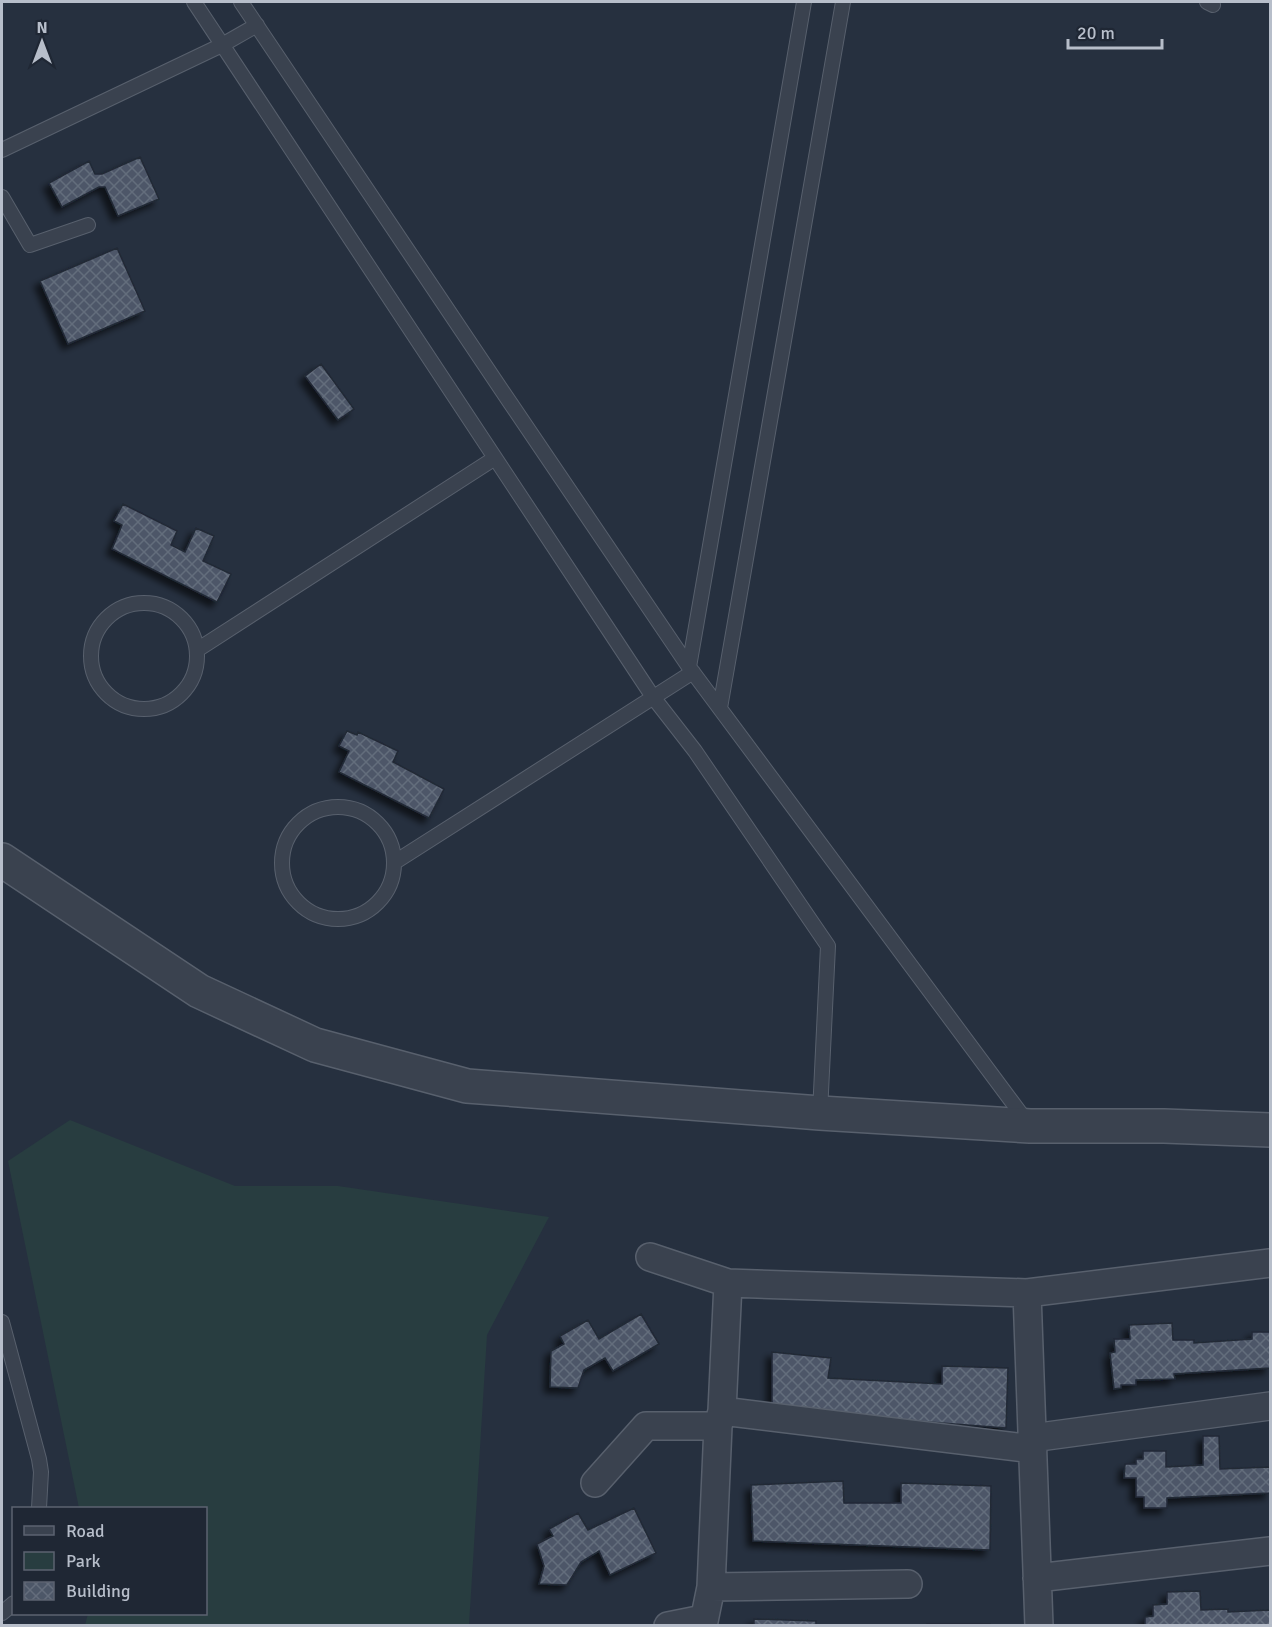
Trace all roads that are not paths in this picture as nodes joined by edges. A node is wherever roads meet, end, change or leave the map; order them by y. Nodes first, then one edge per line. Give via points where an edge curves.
1 (194, 2) edge
2 (241, 2) edge
3 (804, 2) edge
4 (843, 2) edge
5 (257, 25) junction
6 (222, 45) junction
7 (2, 150) edge
8 (2, 197) edge
9 (88, 225) dead end
10 (495, 458) junction
11 (197, 650) junction
12 (691, 669) junction
13 (653, 697) junction
14 (720, 708) junction
15 (2, 860) edge
16 (394, 862) junction
17 (820, 1113) junction
18 (1030, 1126) junction
19 (1270, 1130) edge
20 (650, 1257) dead end
21 (1270, 1263) edge
22 (728, 1283) junction
23 (1027, 1293) junction
24 (2, 1322) edge
25 (1270, 1406) edge
26 (720, 1418) junction
27 (1033, 1444) junction
28 (595, 1483) dead end
29 (39, 1507) edge
30 (1270, 1551) edge
31 (1037, 1578) junction
32 (908, 1584) dead end
33 (711, 1587) junction
34 (703, 1622) edge
35 (668, 1626) edge
36 (1039, 1626) edge

1 - 6 lane
2 - 5 lane
3 - 12 lane
4 - 14 lane
5 - 6 lane
5 - 12 lane
6 - 7 lane
6 - 10 lane
8 - 9 lane via 30,245
10 - 11 lane
10 - 13 lane
11 - 11 lane via 194,678 181,695 164,706 143,710 122,705 105,693 94,675 90,655 95,634 107,617 125,606 146,603 166,608 184,620 195,637
12 - 13 lane
12 - 14 lane
13 - 16 lane
13 - 17 lane via 828,946
14 - 18 lane
15 - 17 street via 199,991 315,1045 467,1086
16 - 16 lane via 386,894 370,910 350,919 328,919 307,911 291,896 282,875 282,853 290,832 306,816 326,808 348,807 369,815 385,831 394,851
17 - 18 street
18 - 19 street
20 - 22 street
21 - 23 street
22 - 23 street
22 - 26 street
23 - 27 street
24 - 29 lane via 39,1459
25 - 27 street
26 - 27 street
26 - 28 street via 646,1426
26 - 33 street
27 - 31 street
30 - 31 street
31 - 36 street
32 - 33 street
33 - 34 street
34 - 35 street

